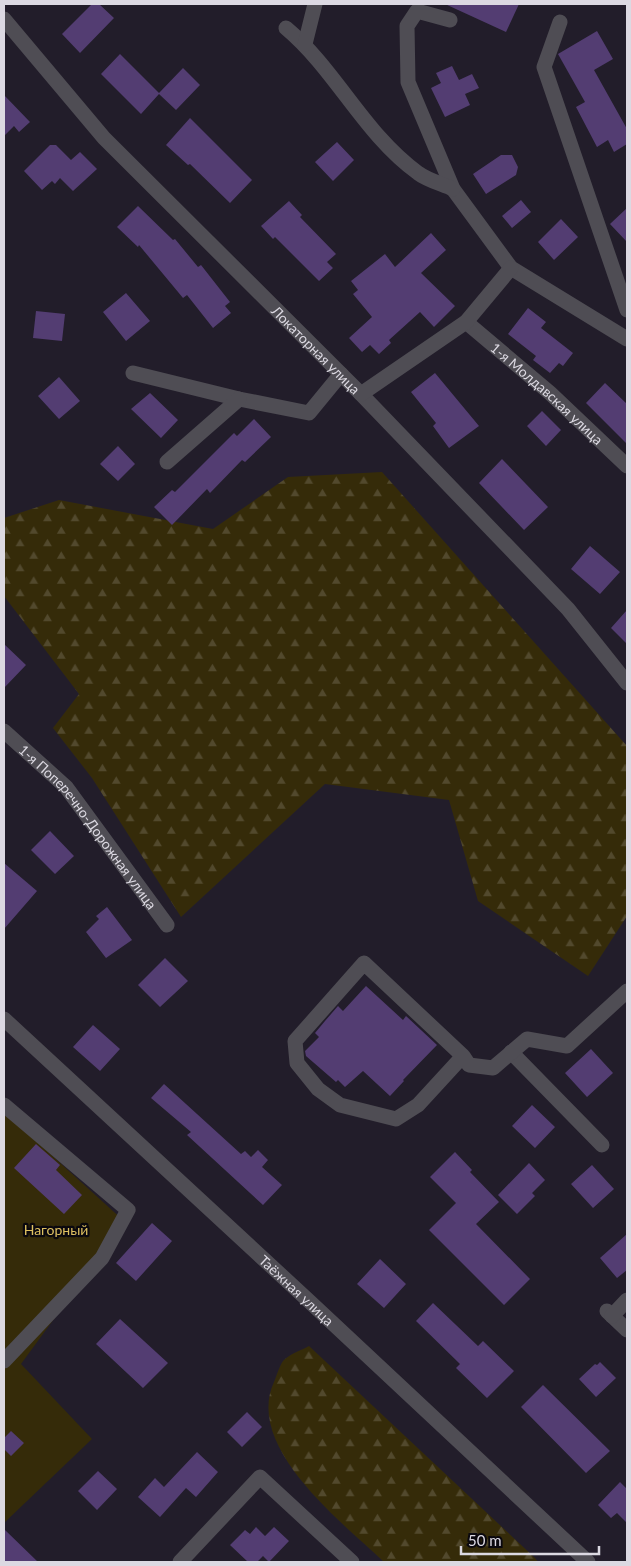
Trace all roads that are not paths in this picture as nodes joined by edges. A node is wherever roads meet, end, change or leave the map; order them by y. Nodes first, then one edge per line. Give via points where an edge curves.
1 (315, 4) edge
2 (4, 19) edge
3 (450, 20) dead end
4 (560, 22) dead end
5 (286, 28) dead end
6 (305, 44) junction
7 (453, 189) junction
8 (511, 268) junction
9 (627, 310) edge
10 (466, 322) junction
11 (627, 338) edge
12 (133, 373) dead end
13 (341, 374) junction
14 (361, 394) junction
15 (239, 399) junction
16 (167, 462) dead end
17 (627, 466) edge
18 (627, 683) edge
19 (4, 731) edge
20 (167, 925) dead end
21 (627, 991) edge
22 (4, 1019) edge
23 (511, 1052) junction
24 (463, 1056) junction
25 (4, 1104) edge
26 (602, 1145) dead end
27 (627, 1300) edge
28 (627, 1330) edge
29 (4, 1361) edge
30 (180, 1562) edge
31 (352, 1562) edge
32 (588, 1562) edge

1 - 6 street
2 - 13 street, Локаторная улица via 104,138
3 - 7 street via 417,11 407,26 407,35 408,82
4 - 9 street via 544,68
5 - 6 street
6 - 7 street via 374,132 419,174
7 - 8 street
8 - 10 street
8 - 11 street
10 - 14 street
10 - 17 street, 1-я Молдавская улица via 550,393
12 - 15 street
13 - 14 street, Локаторная улица
13 - 15 street via 309,413
14 - 18 street, Локаторная улица via 568,609
15 - 16 street
19 - 20 street, 1-я Поперечно-Дорожная улица via 66,787
21 - 23 street via 567,1046 526,1039
22 - 32 street, Таёжная улица
23 - 24 street via 494,1068 469,1065
23 - 26 street
24 - 24 street via 364,963 295,1041 297,1063 318,1089 340,1105 396,1119 418,1105
25 - 29 street via 128,1210 102,1258
27 - 28 street via 609,1313
30 - 31 street via 260,1477

